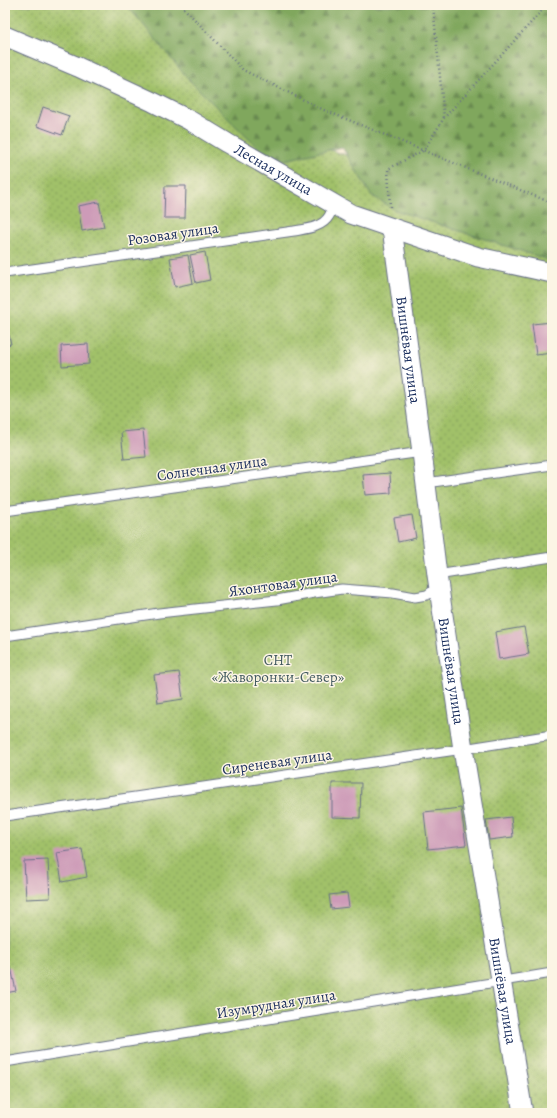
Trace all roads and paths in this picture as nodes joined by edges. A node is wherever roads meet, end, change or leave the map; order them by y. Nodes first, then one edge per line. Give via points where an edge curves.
1 (181, 5) edge
2 (433, 5) edge
3 (547, 5) edge
4 (5, 36) edge
5 (444, 118) junction
6 (424, 150) junction
7 (552, 203) edge
8 (333, 204) junction
9 (392, 228) junction
10 (5, 273) edge
11 (552, 273) edge
12 (422, 452) junction
13 (552, 465) edge
14 (426, 483) junction
15 (5, 511) edge
16 (552, 557) edge
17 (437, 575) junction
18 (5, 636) edge
19 (552, 735) edge
20 (463, 749) junction
21 (5, 816) edge
22 (552, 973) edge
23 (502, 981) junction
24 (5, 1062) edge
25 (523, 1113) edge

1 - 6 path via 243,70 324,110
2 - 5 path
3 - 5 path
4 - 8 street, Лесная улица via 168,109
5 - 6 path
6 - 7 path
6 - 9 path via 388,169
8 - 9 street, Лесная улица via 351,214
8 - 10 lane, Розовая улица via 328,217 314,227
9 - 11 street, Лесная улица via 478,257
9 - 12 street, Вишнёвая улица
12 - 14 street, Вишнёвая улица
12 - 15 lane, Солнечная улица
13 - 14 lane
14 - 17 street, Вишнёвая улица
16 - 17 lane
17 - 18 lane, Яхонтовая улица via 434,590 427,595 415,597 342,589
17 - 20 street, Вишнёвая улица
19 - 20 lane, Сиреневая улица
20 - 21 lane, Сиреневая улица
20 - 23 street, Вишнёвая улица
22 - 23 lane, Изумрудная улица
23 - 24 lane, Изумрудная улица
23 - 25 street, Вишнёвая улица

